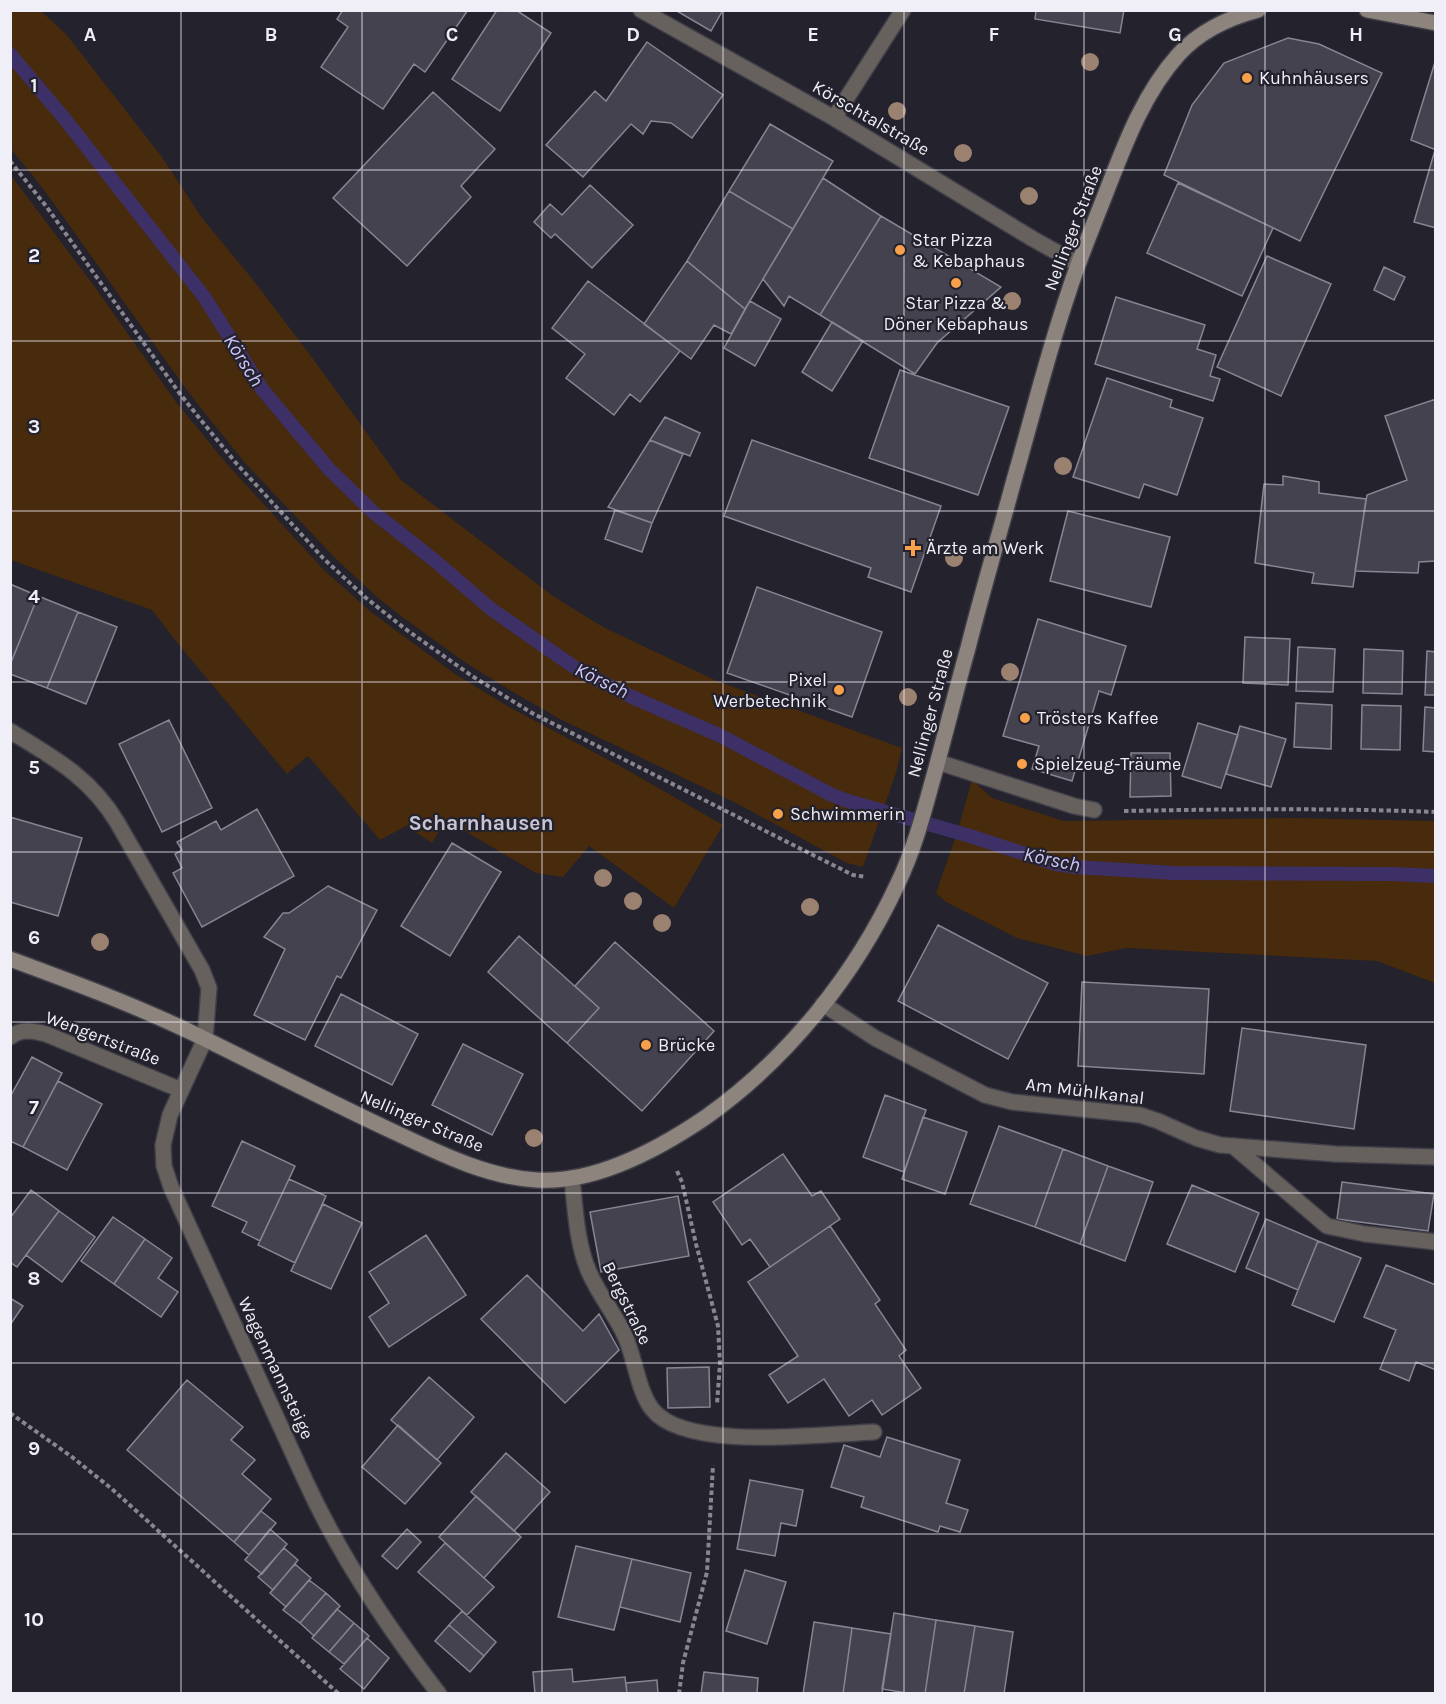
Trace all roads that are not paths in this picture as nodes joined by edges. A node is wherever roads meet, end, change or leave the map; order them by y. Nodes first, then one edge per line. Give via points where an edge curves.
1 (641, 10) edge
2 (903, 10) edge
3 (1258, 10) edge
4 (1367, 10) edge
5 (1222, 16) edge
6 (1436, 23) edge
7 (834, 118) junction
8 (1078, 264) junction
9 (10, 731) edge
10 (938, 762) junction
11 (1094, 810) road end
12 (10, 959) edge
13 (823, 1004) junction
14 (10, 1037) edge
15 (205, 1039) junction
16 (181, 1090) junction
17 (1233, 1146) junction
18 (1436, 1157) edge
19 (572, 1178) junction
20 (1436, 1242) edge
21 (874, 1432) dead end
22 (439, 1694) edge

1 - 7 street, Körschtalstraße
2 - 7 street
3 - 5 main road, Nellinger Straße
4 - 6 main road
5 - 8 main road, Nellinger Straße via 1193,40 1157,84 1141,112
7 - 8 street, Körschtalstraße
8 - 10 main road, Nellinger Straße via 1045,368
9 - 15 street via 68,767 110,810 208,982
10 - 11 street
10 - 13 main road, Nellinger Straße via 898,883 858,956
12 - 15 main road, Nellinger Straße via 104,994
13 - 17 street, Am Mühlkanal via 884,1044 985,1095 1012,1102 1140,1115 1202,1140
13 - 19 main road, Nellinger Straße via 750,1081 691,1127 637,1156
14 - 16 street, Wengertstraße via 26,1031 46,1034
15 - 16 street, Wagenmannsteige
15 - 19 main road, Nellinger Straße via 458,1160 528,1180
16 - 22 street, Wagenmannsteige via 166,1125 163,1145 164,1166 171,1186 320,1512 391,1630
17 - 18 street, Am Mühlkanal
17 - 20 street via 1327,1226
19 - 21 street, Bergstraße via 587,1267 625,1336 648,1403 659,1416 690,1431 715,1435 774,1438

